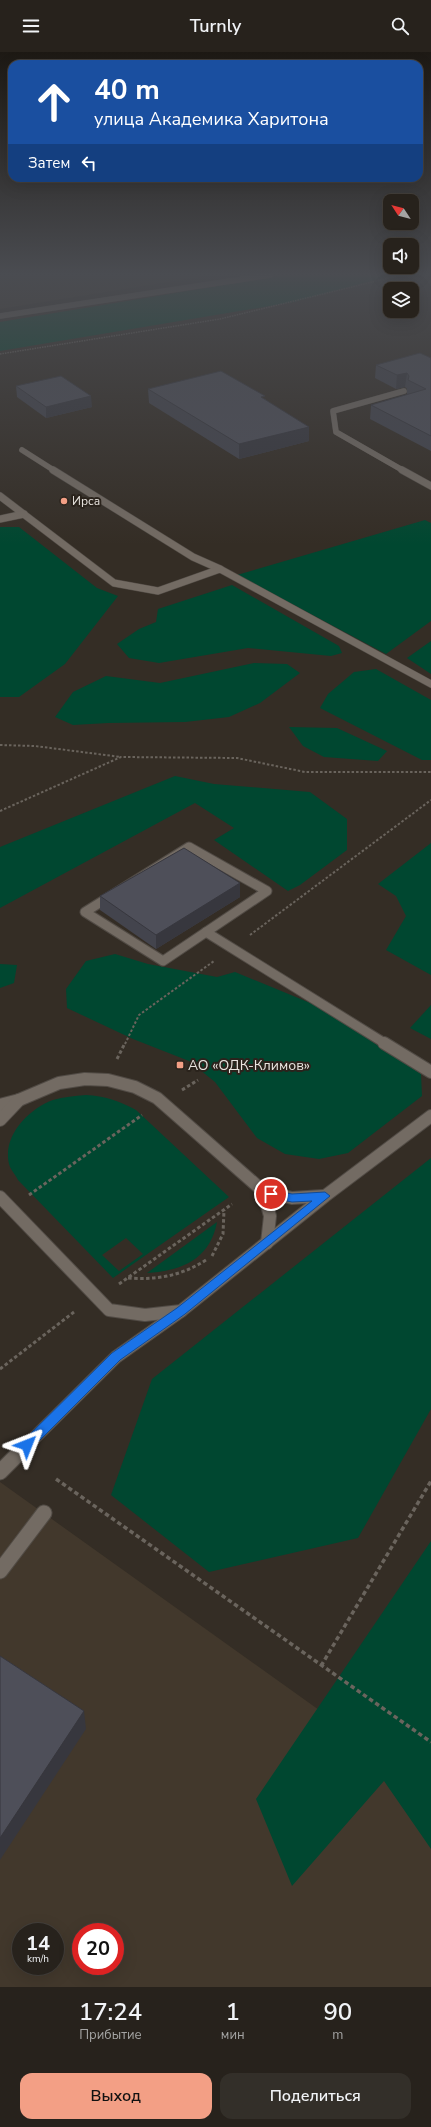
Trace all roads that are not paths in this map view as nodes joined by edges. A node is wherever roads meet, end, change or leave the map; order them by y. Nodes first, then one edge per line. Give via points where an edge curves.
1 (404, 391) edge
2 (22, 450) dead end
3 (431, 486) edge
4 (0, 496) edge
5 (24, 514) junction
6 (0, 519) edge
7 (220, 569) junction
8 (431, 684) edge
9 (206, 932) junction
10 (431, 1072) edge
11 (19, 1100) junction
12 (0, 1105) edge
13 (431, 1116) edge
14 (0, 1120) edge
15 (263, 1191) junction
16 (325, 1196) junction
17 (0, 1197) edge
18 (267, 1243) junction
19 (181, 1311) junction
20 (0, 1472) edge
21 (44, 1513) dead end
22 (0, 1571) edge

1 - 3 street via 333,411 336,432
2 - 7 street via 193,557
4 - 5 street
5 - 6 street
5 - 7 street via 114,584 158,590
7 - 8 street
9 - 9 street via 267,891 189,847 86,912 163,961
9 - 10 street
11 - 12 street
11 - 14 street
11 - 15 street via 59,1083 85,1079 108,1080 135,1087 162,1102
13 - 16 street
15 - 16 street via 279,1197
15 - 18 street via 270,1216
16 - 18 street
17 - 19 street via 109,1310 144,1316
18 - 19 street
19 - 20 street via 116,1356
21 - 22 street

